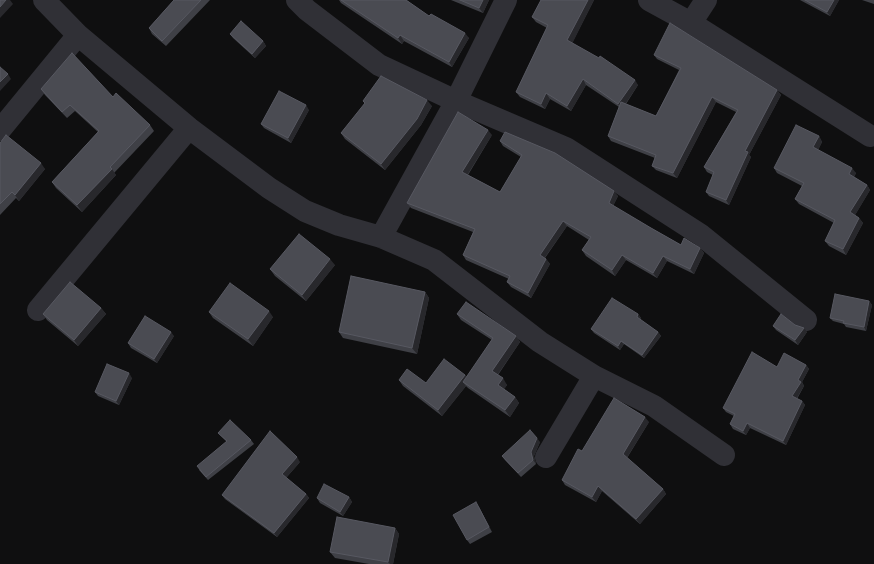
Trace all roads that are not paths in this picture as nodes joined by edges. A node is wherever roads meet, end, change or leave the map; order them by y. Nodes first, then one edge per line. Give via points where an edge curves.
1 (44, 0) edge
2 (297, 0) edge
3 (506, 0) edge
4 (649, 0) edge
5 (706, 0) edge
6 (691, 23) junction
7 (78, 35) junction
8 (456, 101) junction
9 (189, 128) junction
10 (0, 130) edge
11 (870, 136) dead end
12 (381, 236) junction
13 (38, 310) dead end
14 (806, 320) dead end
15 (594, 376) junction
16 (724, 455) dead end
17 (546, 457) dead end

1 - 7 street
2 - 8 street via 379,65
3 - 8 street
4 - 6 street
5 - 6 street
6 - 11 street
7 - 9 street
7 - 10 street
8 - 12 street
8 - 14 street via 566,148 701,235
9 - 12 street via 269,188 305,211 339,225
9 - 13 street
12 - 15 street via 434,260 540,342
15 - 16 street via 654,406
15 - 17 street

